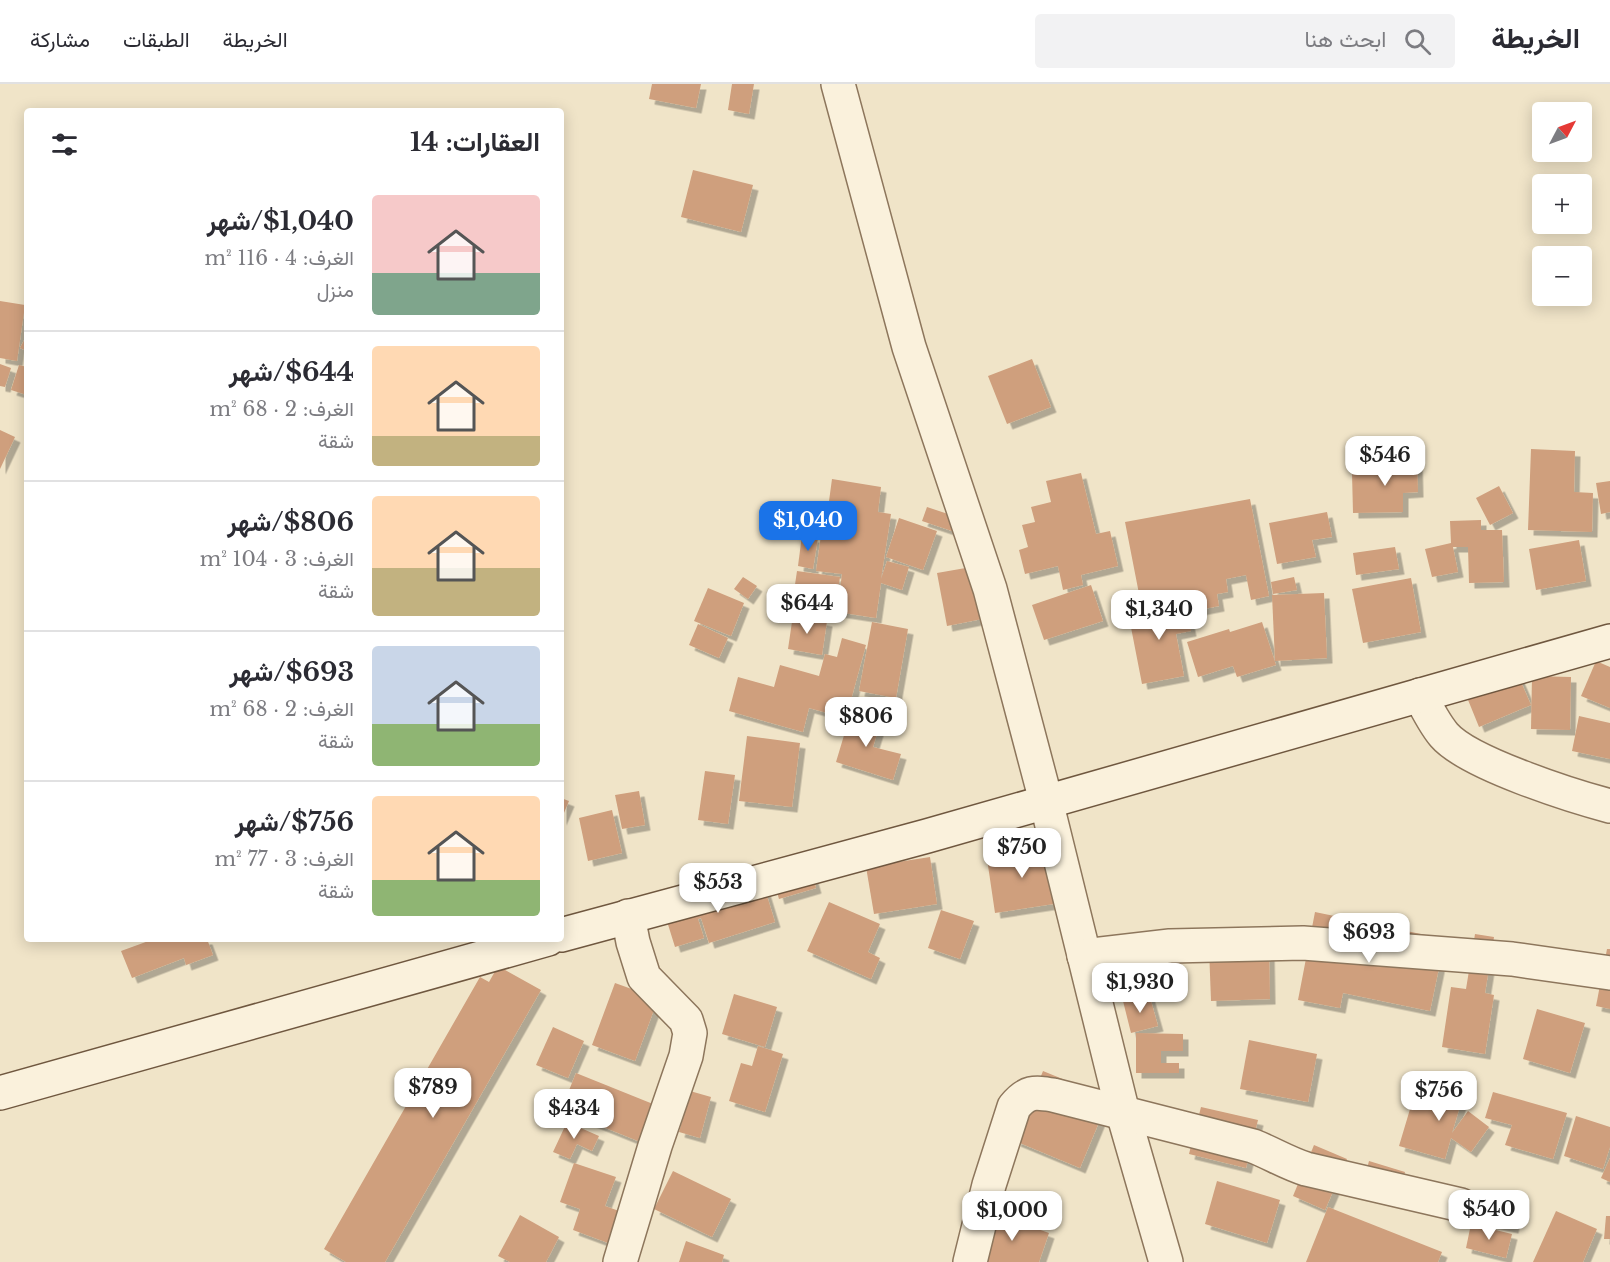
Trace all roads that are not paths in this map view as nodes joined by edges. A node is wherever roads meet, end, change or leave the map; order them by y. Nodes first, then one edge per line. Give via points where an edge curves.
1 (838, 84) edge
2 (1610, 641) edge
3 (1420, 695) junction
4 (1046, 801) junction
5 (1610, 806) edge
6 (628, 916) junction
7 (564, 934) edge
8 (537, 942) edge
9 (1084, 956) junction
10 (1610, 973) edge
11 (0, 1093) edge
12 (1123, 1113) junction
13 (1461, 1205) dead end
14 (620, 1262) edge
15 (970, 1262) edge
16 (1166, 1262) edge

1 - 4 street via 909,346 990,589
2 - 3 street
3 - 4 street
3 - 5 street via 1445,736 1461,749 1485,762
4 - 6 street
4 - 9 street
6 - 7 street
6 - 14 street via 644,977 686,1020 690,1033
8 - 11 street
9 - 10 street via 1170,946 1303,943 1512,959
9 - 12 street
12 - 13 street via 1253,1146 1306,1169
12 - 15 street via 1053,1095 1035,1092 1022,1096 1014,1107 988,1185
12 - 16 street

